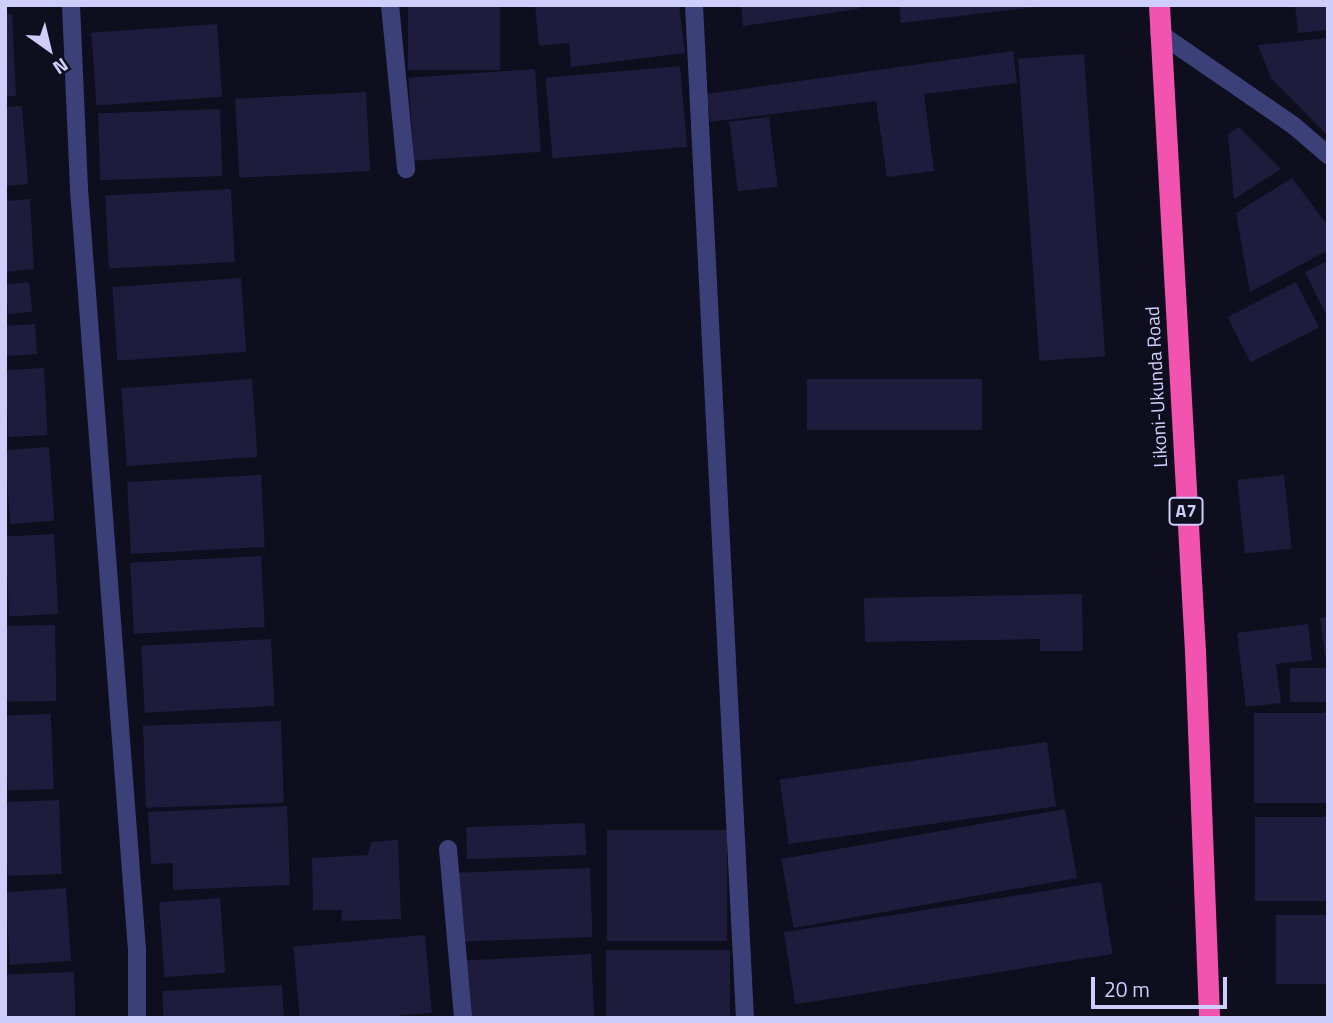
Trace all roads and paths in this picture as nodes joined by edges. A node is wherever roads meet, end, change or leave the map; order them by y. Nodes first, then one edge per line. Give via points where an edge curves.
1 (71, 5) edge
2 (390, 5) edge
3 (694, 5) edge
4 (1159, 5) edge
5 (1159, 33) junction
6 (1328, 155) edge
7 (406, 169) dead end
8 (448, 849) dead end
9 (137, 1018) edge
10 (463, 1018) edge
11 (745, 1018) edge
12 (1209, 1018) edge

1 - 9 street via 79,189 137,950
2 - 7 street
3 - 11 street
4 - 5 highway, Likoni-Ukunda Road / A7
5 - 6 street via 1293,125
5 - 12 highway, Likoni-Ukunda Road / A7 via 1195,651
8 - 10 street

